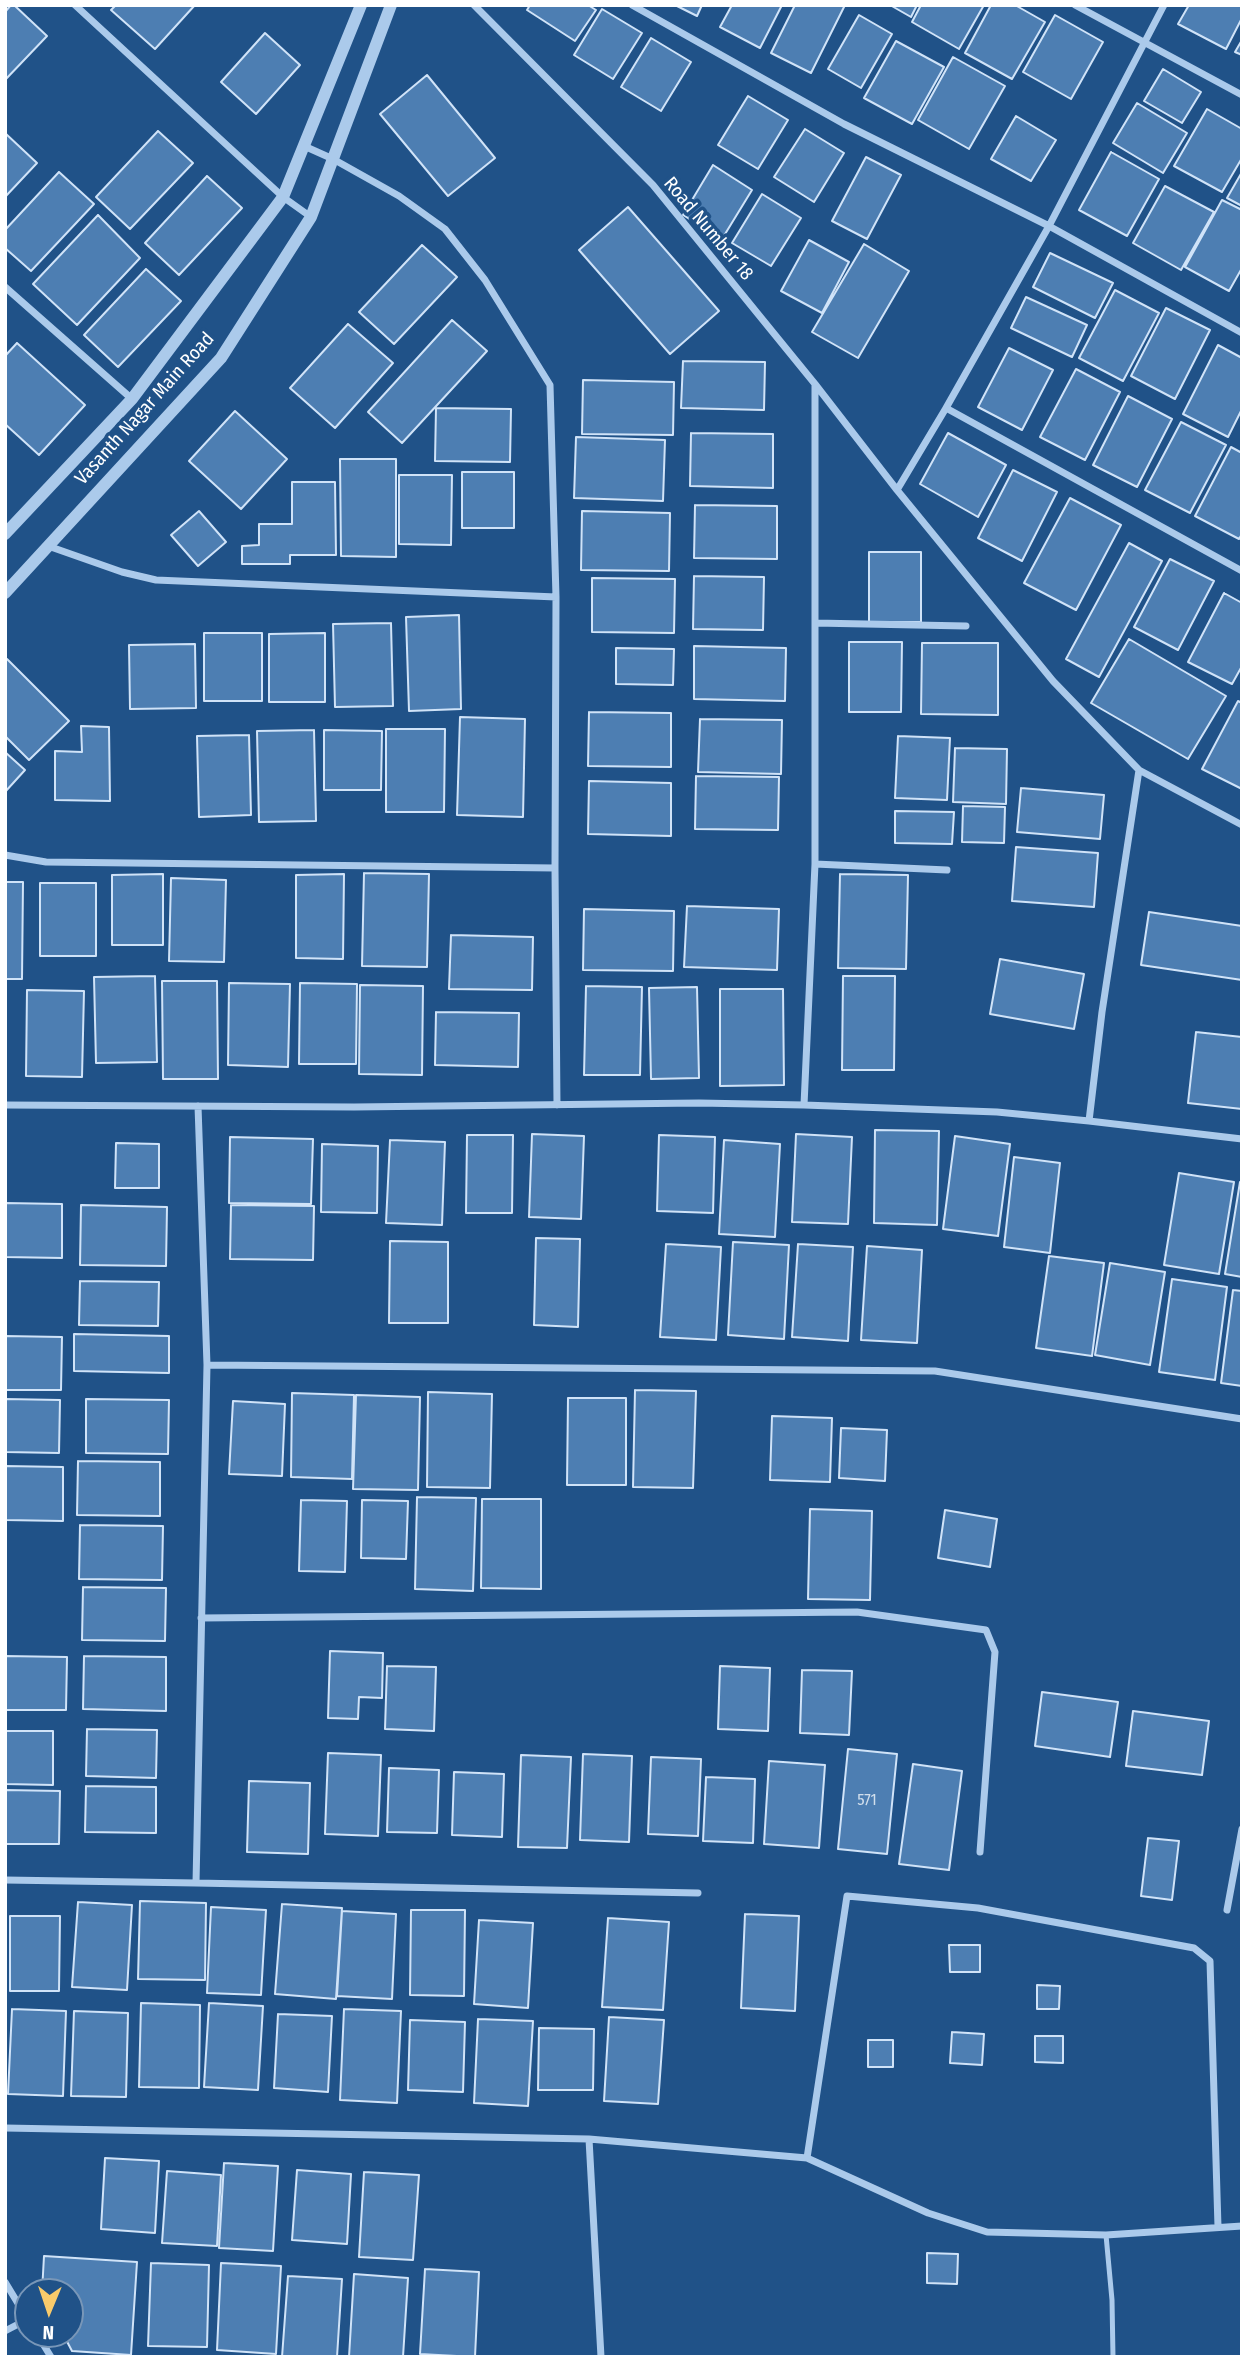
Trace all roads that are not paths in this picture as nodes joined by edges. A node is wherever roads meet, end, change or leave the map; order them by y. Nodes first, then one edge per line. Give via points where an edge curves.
1 (75, 5) edge
2 (361, 5) edge
3 (391, 5) edge
4 (474, 5) edge
5 (632, 5) edge
6 (1075, 5) edge
7 (1164, 5) edge
8 (1144, 43) junction
9 (1242, 94) edge
10 (304, 146) junction
11 (332, 159) junction
12 (284, 197) junction
13 (311, 217) junction
14 (1049, 226) junction
15 (5, 287) edge
16 (1242, 333) edge
17 (815, 384) junction
18 (132, 399) junction
19 (946, 408) junction
20 (897, 490) junction
21 (5, 534) edge
22 (48, 546) junction
23 (1242, 571) edge
24 (5, 593) edge
25 (556, 597) junction
26 (815, 623) junction
27 (966, 626) dead end
28 (1139, 770) junction
29 (1242, 825) edge
30 (5, 855) edge
31 (815, 864) junction
32 (555, 868) junction
33 (947, 870) dead end
34 (5, 1105) edge
35 (557, 1105) junction
36 (804, 1105) junction
37 (198, 1106) junction
38 (1088, 1121) junction
39 (1242, 1139) edge
40 (207, 1365) junction
41 (1242, 1419) edge
42 (201, 1618) junction
43 (1242, 1829) edge
44 (980, 1852) dead end
45 (5, 1880) edge
46 (196, 1883) junction
47 (698, 1893) dead end
48 (1227, 1910) dead end
49 (5, 2127) edge
50 (589, 2140) junction
51 (807, 2158) junction
52 (1218, 2227) junction
53 (1242, 2227) edge
54 (1106, 2235) junction
55 (601, 2357) edge
56 (1113, 2357) edge

1 - 12 street
2 - 10 street, Vasanth Nagar Main Road
3 - 11 street, Vasanth Nagar Main Road
4 - 17 street, Road Number 18 via 653,186
5 - 14 street via 844,124
6 - 8 street
7 - 8 street
8 - 9 street
8 - 14 street
10 - 11 street
10 - 12 street, Vasanth Nagar Main Road
11 - 13 street, Vasanth Nagar Main Road
11 - 25 street via 399,196 445,229 485,280 550,385
12 - 13 street
12 - 18 street, Vasanth Nagar Main Road
13 - 22 street, Vasanth Nagar Main Road via 221,358
14 - 16 street
14 - 19 street
15 - 18 street
17 - 20 street, Road Number 18
17 - 26 street
18 - 21 street, Vasanth Nagar Main Road
19 - 20 street
19 - 23 street
20 - 28 street, Road Number 18 via 1053,681
22 - 24 street, Vasanth Nagar Main Road
22 - 25 street via 156,580
25 - 32 street
26 - 27 street
26 - 31 street
28 - 29 street, Road Number 18
28 - 38 street
30 - 32 street via 46,862
31 - 33 street
31 - 36 street
32 - 35 street
34 - 37 street
35 - 36 street
35 - 37 street
36 - 38 street via 998,1112
37 - 40 street
38 - 39 street
40 - 41 street via 935,1371
40 - 42 street
42 - 44 street via 857,1612 986,1630 995,1652
42 - 46 street
43 - 48 street
45 - 46 street
46 - 47 street
49 - 50 street
50 - 51 street
50 - 55 street
51 - 52 street via 847,1896 978,1908 1194,1948 1210,1961
51 - 54 street via 928,2213 987,2232
52 - 53 street
52 - 54 street
54 - 56 lane

